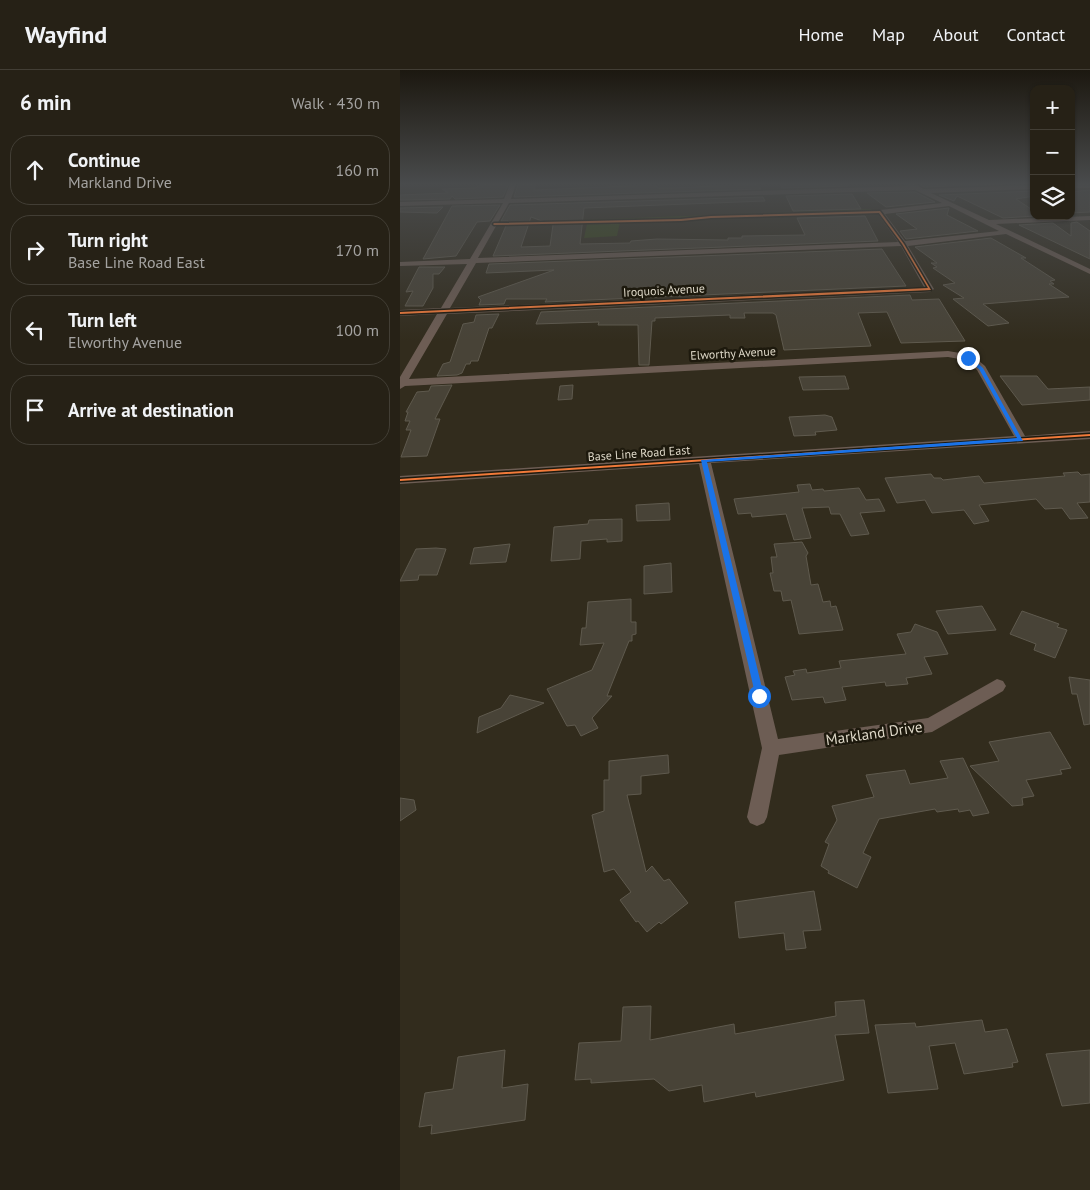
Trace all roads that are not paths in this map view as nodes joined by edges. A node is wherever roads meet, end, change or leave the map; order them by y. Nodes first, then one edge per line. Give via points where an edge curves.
1 (487, 236) edge
2 (897, 236) edge
3 (971, 236) edge
4 (1017, 236) edge
5 (903, 244) junction
6 (1060, 258) junction
7 (1083, 258) dead end
8 (474, 261) junction
9 (400, 264) edge
10 (1090, 272) edge
11 (444, 311) junction
12 (400, 314) edge
13 (401, 384) edge
14 (1090, 435) edge
15 (1021, 440) junction
16 (704, 460) junction
17 (400, 480) edge
18 (997, 686) dead end
19 (771, 748) junction
20 (757, 817) dead end

1 - 8 street
2 - 5 street
3 - 5 street
4 - 6 street
5 - 8 street
5 - 11 street, Iroquois Avenue via 930,289
6 - 7 street
6 - 10 street
8 - 9 street
8 - 11 street
11 - 12 street, Iroquois Avenue
11 - 13 street
13 - 15 street, Elworthy Avenue via 948,354 968,358 981,368
14 - 15 street, Base Line Road East
15 - 16 street, Base Line Road East
16 - 17 street, Base Line Road East
16 - 19 street
18 - 19 street, Markland Drive via 932,725
19 - 20 street

